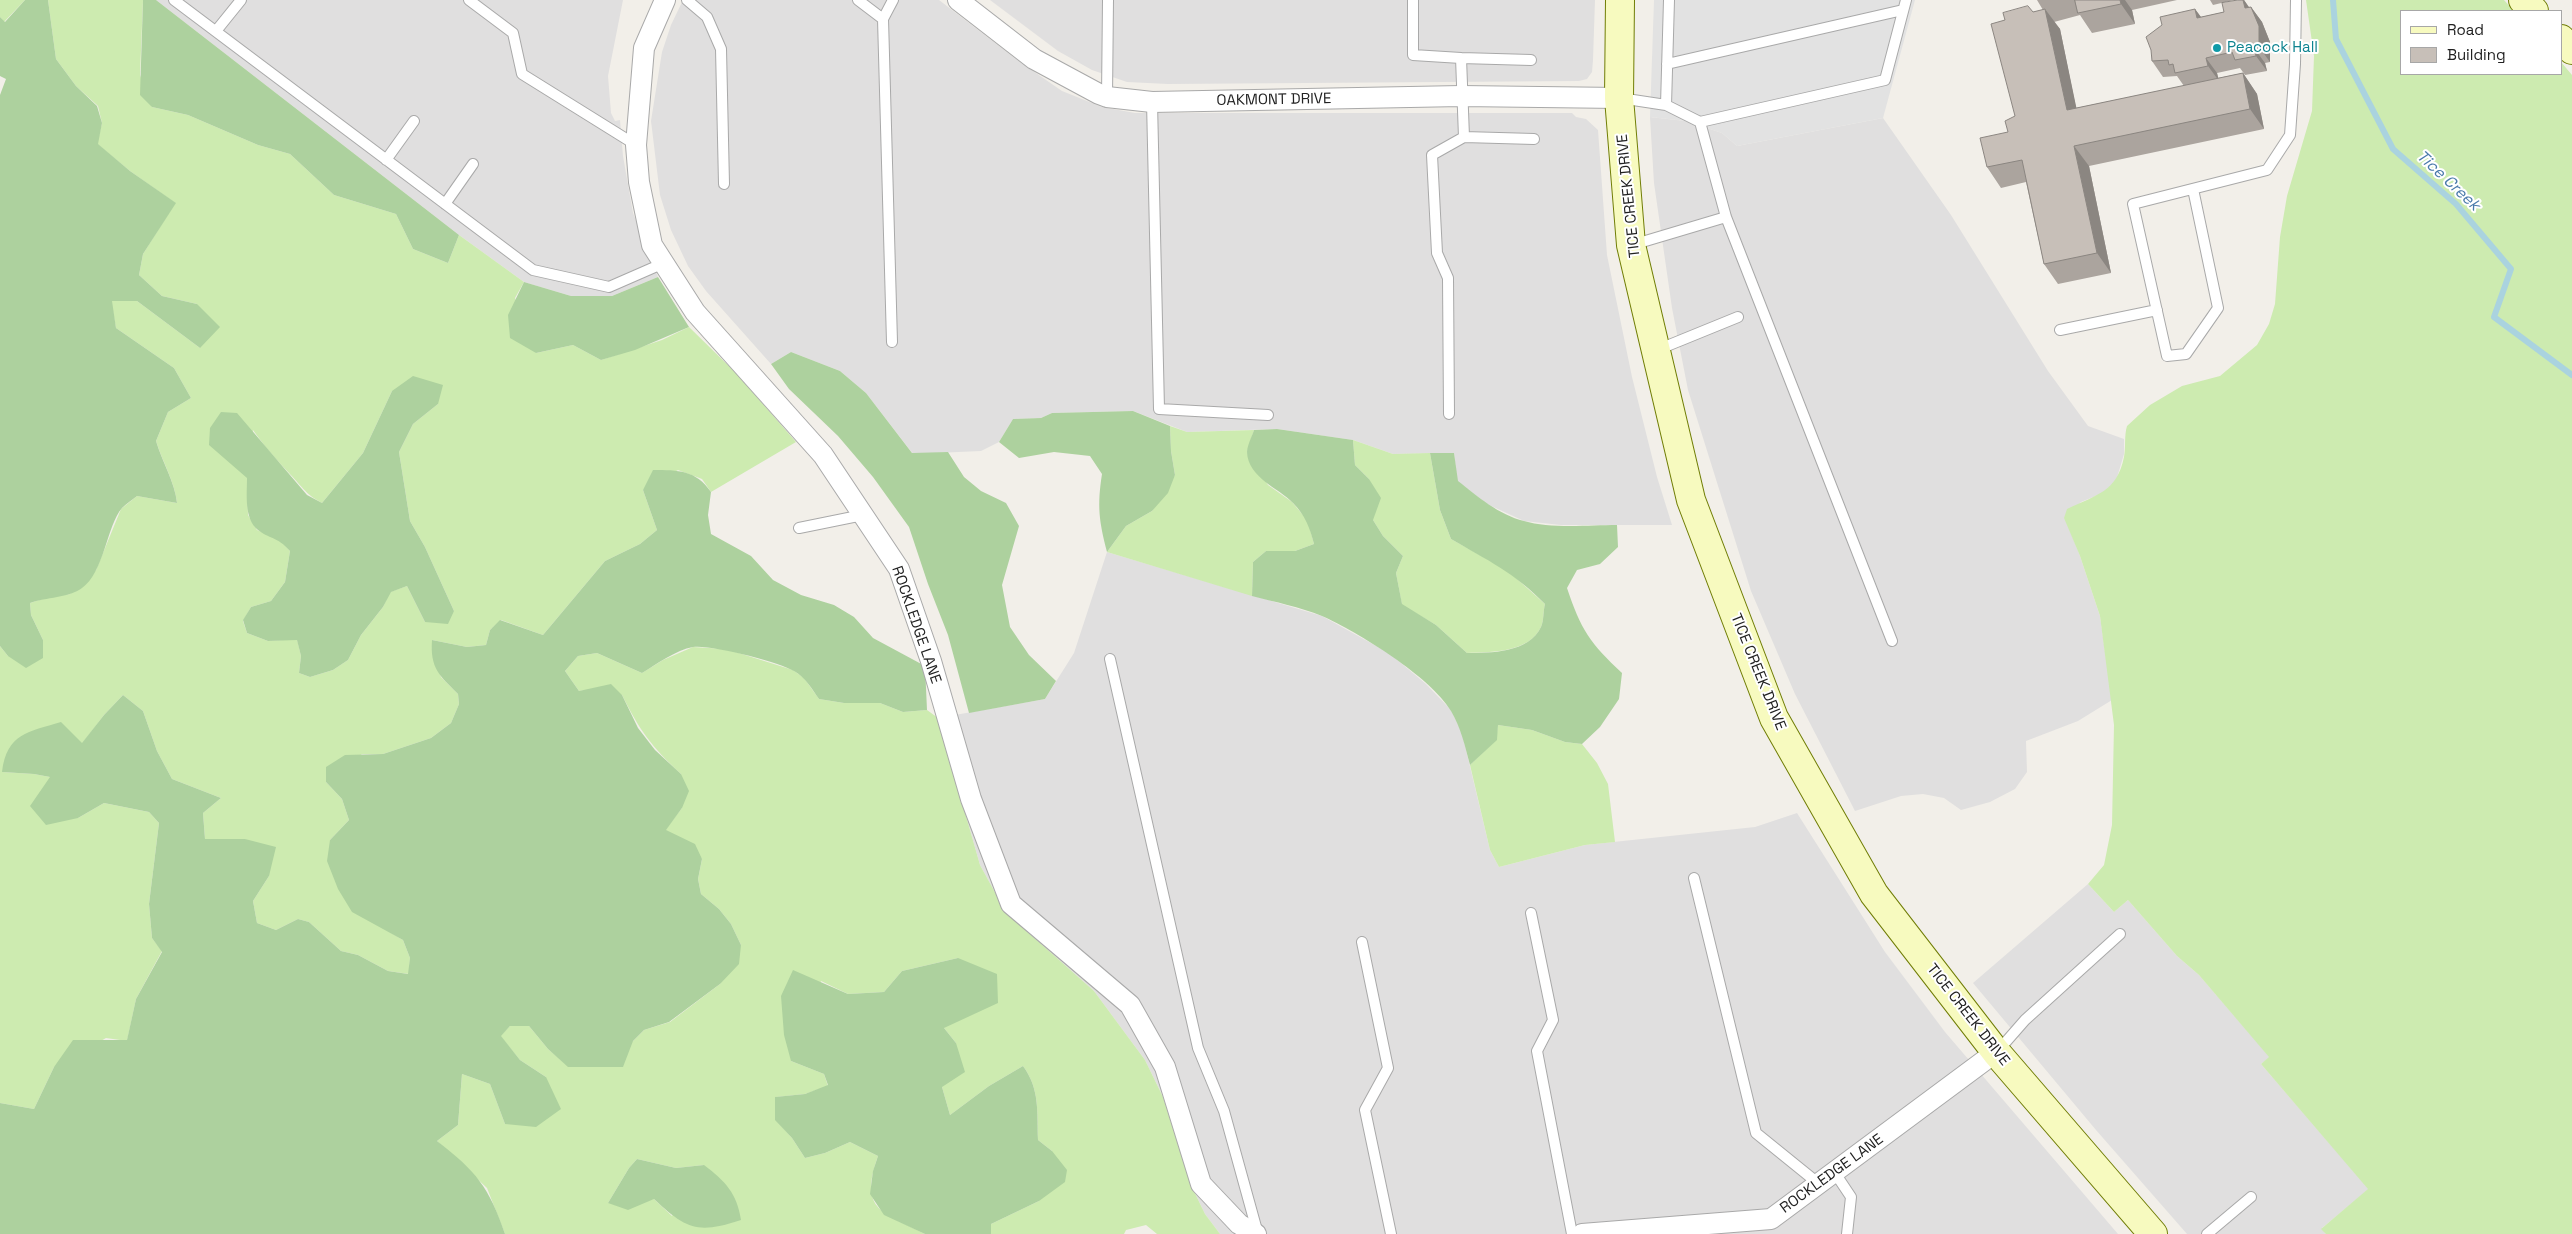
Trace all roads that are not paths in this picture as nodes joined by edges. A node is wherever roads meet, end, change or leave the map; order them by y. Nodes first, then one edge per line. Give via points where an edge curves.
1 (174, 0) edge
2 (241, 0) edge
3 (469, 0) edge
4 (665, 0) edge
5 (687, 0) edge
6 (858, 0) edge
7 (893, 0) edge
8 (958, 0) edge
9 (1108, 0) edge
10 (1413, 0) edge
11 (1620, 0) edge
12 (1670, 0) edge
13 (2296, 0) edge
14 (2523, 0) edge
15 (1905, 5) edge
16 (2533, 10) edge
17 (884, 18) junction
18 (216, 32) junction
19 (2562, 40) edge
20 (2572, 50) edge
21 (1461, 58) junction
22 (1531, 60) dead end
23 (1667, 64) junction
24 (1461, 96) junction
25 (1107, 97) junction
26 (1619, 98) junction
27 (1152, 102) junction
28 (1666, 105) junction
29 (414, 121) dead end
30 (1700, 122) junction
31 (1464, 137) junction
32 (1534, 139) dead end
33 (636, 145) junction
34 (386, 160) junction
35 (472, 164) dead end
36 (724, 184) dead end
37 (2193, 189) junction
38 (445, 204) junction
39 (1726, 217) junction
40 (1631, 245) junction
41 (664, 263) junction
42 (2157, 310) junction
43 (1738, 317) dead end
44 (2060, 330) dead end
45 (892, 342) dead end
46 (1656, 350) junction
47 (1449, 414) dead end
48 (1268, 416) dead end
49 (863, 515) junction
50 (799, 528) dead end
51 (1892, 641) dead end
52 (1110, 659) dead end
53 (1694, 878) dead end
54 (1531, 913) dead end
55 (2120, 934) dead end
56 (1362, 942) dead end
57 (1996, 1052) junction
58 (1827, 1179) junction
59 (2251, 1197) dead end
60 (1654, 1231) edge
61 (1257, 1234) edge
62 (1391, 1234) edge
63 (1572, 1234) edge
64 (1582, 1234) edge
65 (1847, 1234) edge
66 (2153, 1234) edge
67 (2208, 1234) edge

1 - 18 lane
2 - 18 lane
3 - 33 lane via 513,33 522,74
4 - 33 street, ROCKLEDGE LANE via 644,48
5 - 36 lane via 706,17 721,49
6 - 17 lane
7 - 17 lane
8 - 25 street, OAKMONT DRIVE via 1034,59
9 - 25 lane
10 - 21 lane via 1413,55
11 - 26 street, TICE CREEK DRIVE
12 - 23 lane
13 - 37 lane via 2290,135 2267,170
14 - 16 street
15 - 23 lane
15 - 30 lane via 1885,80
17 - 45 lane
18 - 34 lane
19 - 20 street
21 - 22 lane
21 - 24 lane
23 - 28 lane
24 - 26 street, OAKMONT DRIVE
24 - 27 street, OAKMONT DRIVE
24 - 31 lane
25 - 27 street, OAKMONT DRIVE
26 - 28 lane
26 - 40 street, TICE CREEK DRIVE
27 - 48 lane via 1159,409
28 - 30 lane
29 - 34 lane
30 - 39 lane
31 - 32 lane
31 - 47 lane via 1432,155 1437,253 1448,278
33 - 41 street, ROCKLEDGE LANE via 639,182 652,245
34 - 38 lane
35 - 38 lane
37 - 42 lane via 2133,204
37 - 42 lane via 2218,308 2186,354 2167,356
38 - 41 lane via 533,270 609,287
39 - 40 lane
39 - 51 lane
40 - 46 street, TICE CREEK DRIVE
41 - 49 street, ROCKLEDGE LANE via 695,312 823,455
42 - 44 lane
43 - 46 lane
46 - 57 street, TICE CREEK DRIVE via 1692,500 1774,718 1874,894
49 - 50 lane
49 - 61 street, ROCKLEDGE LANE via 899,569 971,799 1011,904 1130,1005 1165,1067 1201,1184 1239,1224
52 - 61 lane via 1198,1048 1224,1111
53 - 58 lane via 1756,1133
54 - 63 lane via 1553,1020 1537,1051
55 - 57 lane via 2025,1020
56 - 62 lane via 1388,1068 1364,1110
57 - 58 street, ROCKLEDGE LANE
57 - 66 street, TICE CREEK DRIVE
58 - 60 street, ROCKLEDGE LANE via 1771,1219
58 - 65 lane via 1851,1197
59 - 67 lane
60 - 64 street, ROCKLEDGE LANE

